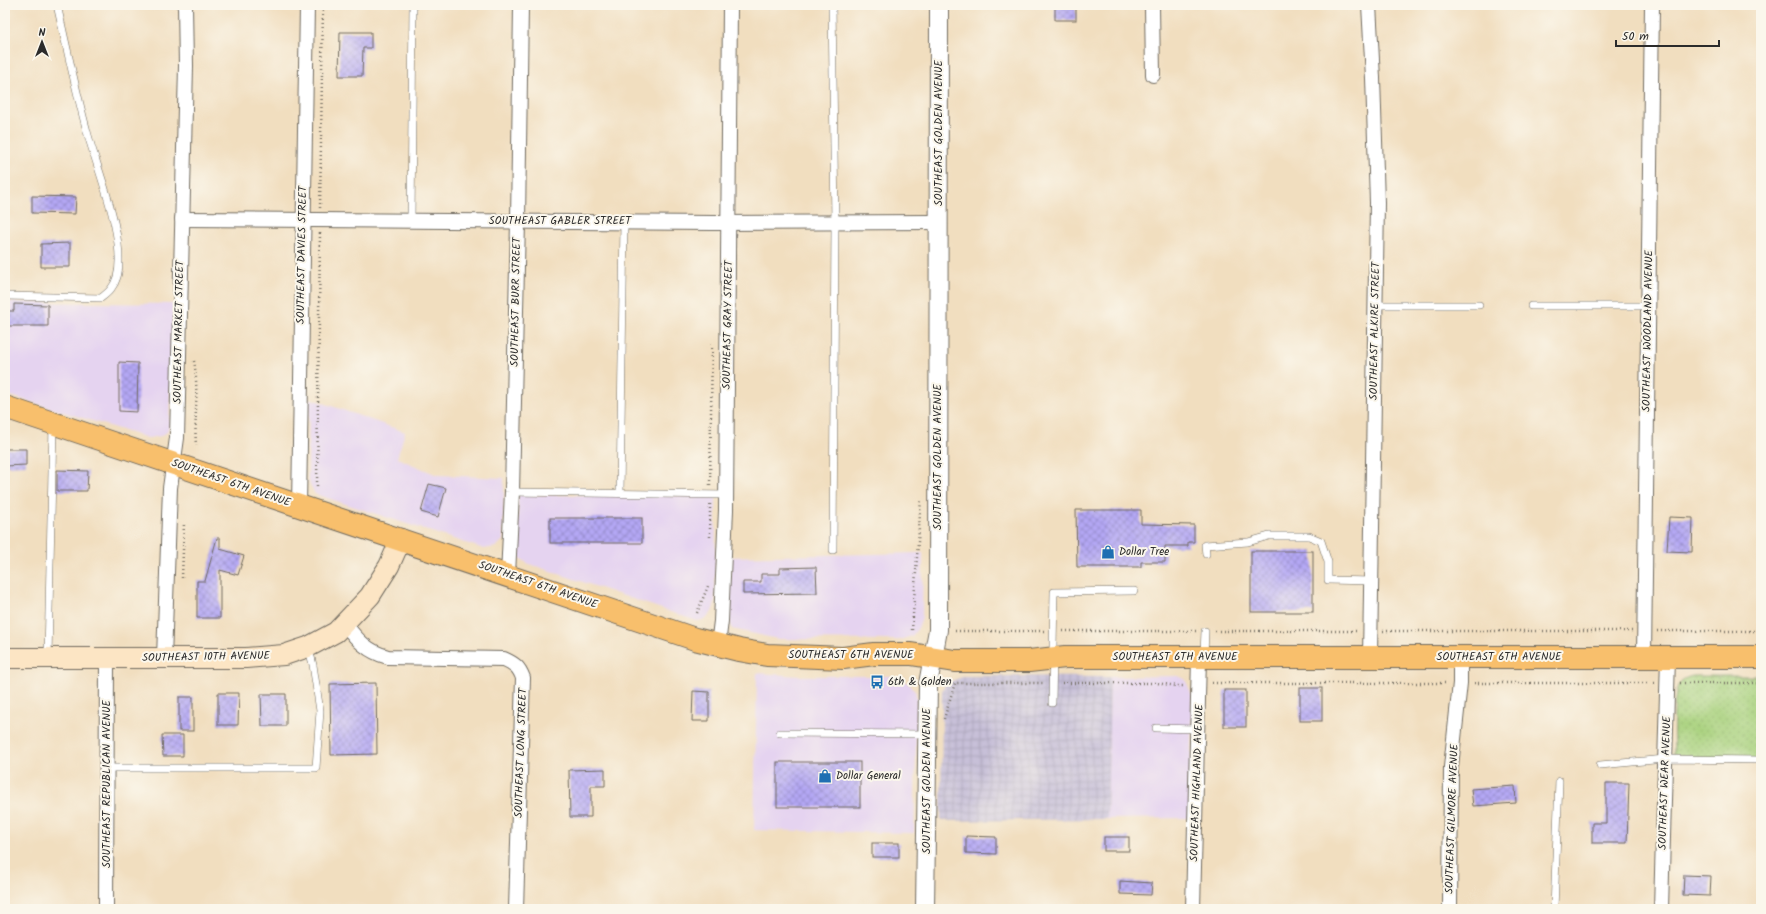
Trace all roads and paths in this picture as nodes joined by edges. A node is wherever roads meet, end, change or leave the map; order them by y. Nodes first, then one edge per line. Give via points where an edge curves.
1 (57, 5) edge
2 (185, 5) edge
3 (307, 5) edge
4 (323, 5) edge
5 (413, 5) edge
6 (521, 5) edge
7 (730, 5) edge
8 (832, 5) edge
9 (939, 5) edge
10 (1152, 5) edge
11 (1369, 5) edge
12 (1652, 5) edge
13 (1152, 75) dead end
14 (182, 219) junction
15 (303, 221) junction
16 (320, 221) junction
17 (411, 221) junction
18 (518, 221) junction
19 (624, 222) junction
20 (835, 222) junction
21 (938, 222) junction
22 (729, 223) junction
23 (5, 296) edge
24 (1375, 305) junction
25 (1479, 305) dead end
26 (1531, 306) dead end
27 (1648, 306) junction
28 (712, 340) dead end
29 (5, 407) edge
30 (53, 423) junction
31 (173, 464) junction
32 (317, 486) dead end
33 (512, 492) junction
34 (620, 493) junction
35 (710, 495) junction
36 (726, 495) junction
37 (299, 506) junction
38 (184, 516) dead end
39 (710, 539) dead end
40 (401, 540) junction
41 (833, 550) dead end
42 (1206, 554) dead end
43 (508, 575) junction
44 (182, 578) dead end
45 (1370, 580) junction
46 (709, 584) dead end
47 (1134, 591) dead end
48 (697, 613) dead end
49 (345, 624) junction
50 (955, 631) dead end
51 (1053, 631) junction
52 (1205, 631) junction
53 (1370, 631) junction
54 (1645, 631) junction
55 (1761, 631) edge
56 (718, 645) junction
57 (308, 647) junction
58 (1202, 656) junction
59 (1370, 657) junction
60 (1460, 657) junction
61 (1644, 657) junction
62 (1668, 657) junction
63 (1761, 657) edge
64 (5, 658) edge
65 (48, 658) junction
66 (164, 658) junction
67 (933, 658) junction
68 (1053, 658) junction
69 (107, 659) junction
70 (955, 683) dead end
71 (1052, 683) junction
72 (1460, 683) junction
73 (1668, 683) junction
74 (1761, 683) edge
75 (1199, 684) junction
76 (1052, 703) dead end
77 (1156, 728) dead end
78 (1198, 729) junction
79 (780, 733) dead end
80 (927, 734) junction
81 (1665, 759) junction
82 (1761, 760) edge
83 (1600, 765) dead end
84 (108, 768) junction
85 (1559, 781) dead end
86 (106, 909) edge
87 (516, 909) edge
88 (926, 909) edge
89 (1193, 909) edge
90 (1450, 909) edge
91 (1554, 909) edge
92 (1661, 909) edge

1 - 23 lane via 88,136 112,215 118,253 118,276 112,290 101,298
2 - 14 street, SOUTHEAST MARKET STREET
3 - 15 street, SOUTHEAST DAVIES STREET
4 - 16 path
5 - 17 lane
6 - 18 street, SOUTHEAST BURR STREET
7 - 22 street, SOUTHEAST GRAY STREET
8 - 20 lane
9 - 21 street, SOUTHEAST GOLDEN AVENUE
10 - 13 street
11 - 24 street, SOUTHEAST ALKIRE STREET via 1377,202
12 - 27 street, SOUTHEAST WOODLAND AVENUE
14 - 15 street, SOUTHEAST GABLER STREET
14 - 31 street, SOUTHEAST MARKET STREET via 177,438
15 - 16 street, SOUTHEAST GABLER STREET
15 - 37 street, SOUTHEAST DAVIES STREET
16 - 17 street, SOUTHEAST GABLER STREET
16 - 32 path
17 - 18 street, SOUTHEAST GABLER STREET
18 - 19 street, SOUTHEAST GABLER STREET
18 - 33 street, SOUTHEAST BURR STREET
19 - 22 street, SOUTHEAST GABLER STREET
19 - 34 lane
20 - 21 street, SOUTHEAST GABLER STREET
20 - 22 street, SOUTHEAST GABLER STREET
20 - 41 lane
21 - 67 street, SOUTHEAST GOLDEN AVENUE via 938,630
22 - 36 street, SOUTHEAST GRAY STREET
24 - 25 lane
24 - 45 street, SOUTHEAST ALKIRE STREET
26 - 27 lane
27 - 54 street, SOUTHEAST WOODLAND AVENUE
28 - 35 path
29 - 30 main road, SOUTHEAST 6TH AVENUE
30 - 31 main road, SOUTHEAST 6TH AVENUE
30 - 65 lane
31 - 37 main road, SOUTHEAST 6TH AVENUE
31 - 66 street, SOUTHEAST MARKET STREET
33 - 34 lane
33 - 43 street, SOUTHEAST BURR STREET
34 - 35 lane
35 - 36 lane
35 - 39 path
36 - 56 street, SOUTHEAST GRAY STREET
37 - 40 main road, SOUTHEAST 6TH AVENUE
38 - 44 path
40 - 43 main road, SOUTHEAST 6TH AVENUE
40 - 49 main road, SOUTHEAST 10TH AVENUE via 378,584
42 - 45 lane via 1205,545 1248,542 1269,536 1309,536 1321,541 1328,562 1328,580
43 - 56 main road, SOUTHEAST 6TH AVENUE
45 - 53 street, SOUTHEAST ALKIRE STREET
46 - 48 path
47 - 51 lane via 1054,592
49 - 57 main road, SOUTHEAST 10TH AVENUE via 336,632
49 - 87 street, SOUTHEAST LONG STREET via 359,642 372,652 388,657 504,659 520,670 522,691
50 - 51 path
51 - 52 path
51 - 68 lane
52 - 53 path
52 - 58 lane
53 - 54 path
53 - 59 street, SOUTHEAST ALKIRE STREET
54 - 55 path
54 - 61 street, SOUTHEAST WOODLAND AVENUE
56 - 67 main road, SOUTHEAST 6TH AVENUE via 767,655 843,658 874,654 912,654
57 - 66 main road, SOUTHEAST 10TH AVENUE via 284,655 263,657
57 - 84 lane via 320,711 316,768
58 - 59 main road, SOUTHEAST 6TH AVENUE
58 - 68 main road, SOUTHEAST 6TH AVENUE
58 - 75 street, SOUTHEAST HIGHLAND AVENUE
59 - 60 main road, SOUTHEAST 6TH AVENUE
60 - 61 main road, SOUTHEAST 6TH AVENUE
60 - 72 street, SOUTHEAST GILMORE AVENUE
61 - 62 main road, SOUTHEAST 6TH AVENUE
62 - 63 main road, SOUTHEAST 6TH AVENUE
62 - 73 street, SOUTHEAST WEAR AVENUE
64 - 65 main road, SOUTHEAST 10TH AVENUE
65 - 69 main road, SOUTHEAST 10TH AVENUE
66 - 69 main road, SOUTHEAST 10TH AVENUE
67 - 68 main road, SOUTHEAST 6TH AVENUE via 955,661 1029,661
67 - 80 street, SOUTHEAST GOLDEN AVENUE via 928,684
68 - 71 lane
69 - 84 street, SOUTHEAST REPUBLICAN AVENUE
70 - 71 path
71 - 75 path via 1157,683 1177,686
71 - 76 lane
72 - 73 path
72 - 75 path
72 - 90 street, SOUTHEAST GILMORE AVENUE via 1451,767
73 - 74 path
73 - 81 street, SOUTHEAST WEAR AVENUE
75 - 78 street, SOUTHEAST HIGHLAND AVENUE
77 - 78 lane
78 - 89 street, SOUTHEAST HIGHLAND AVENUE
79 - 80 lane
80 - 88 street, SOUTHEAST GOLDEN AVENUE
81 - 82 lane
81 - 83 lane
81 - 92 street, SOUTHEAST WEAR AVENUE
84 - 86 street, SOUTHEAST REPUBLICAN AVENUE
85 - 91 lane

